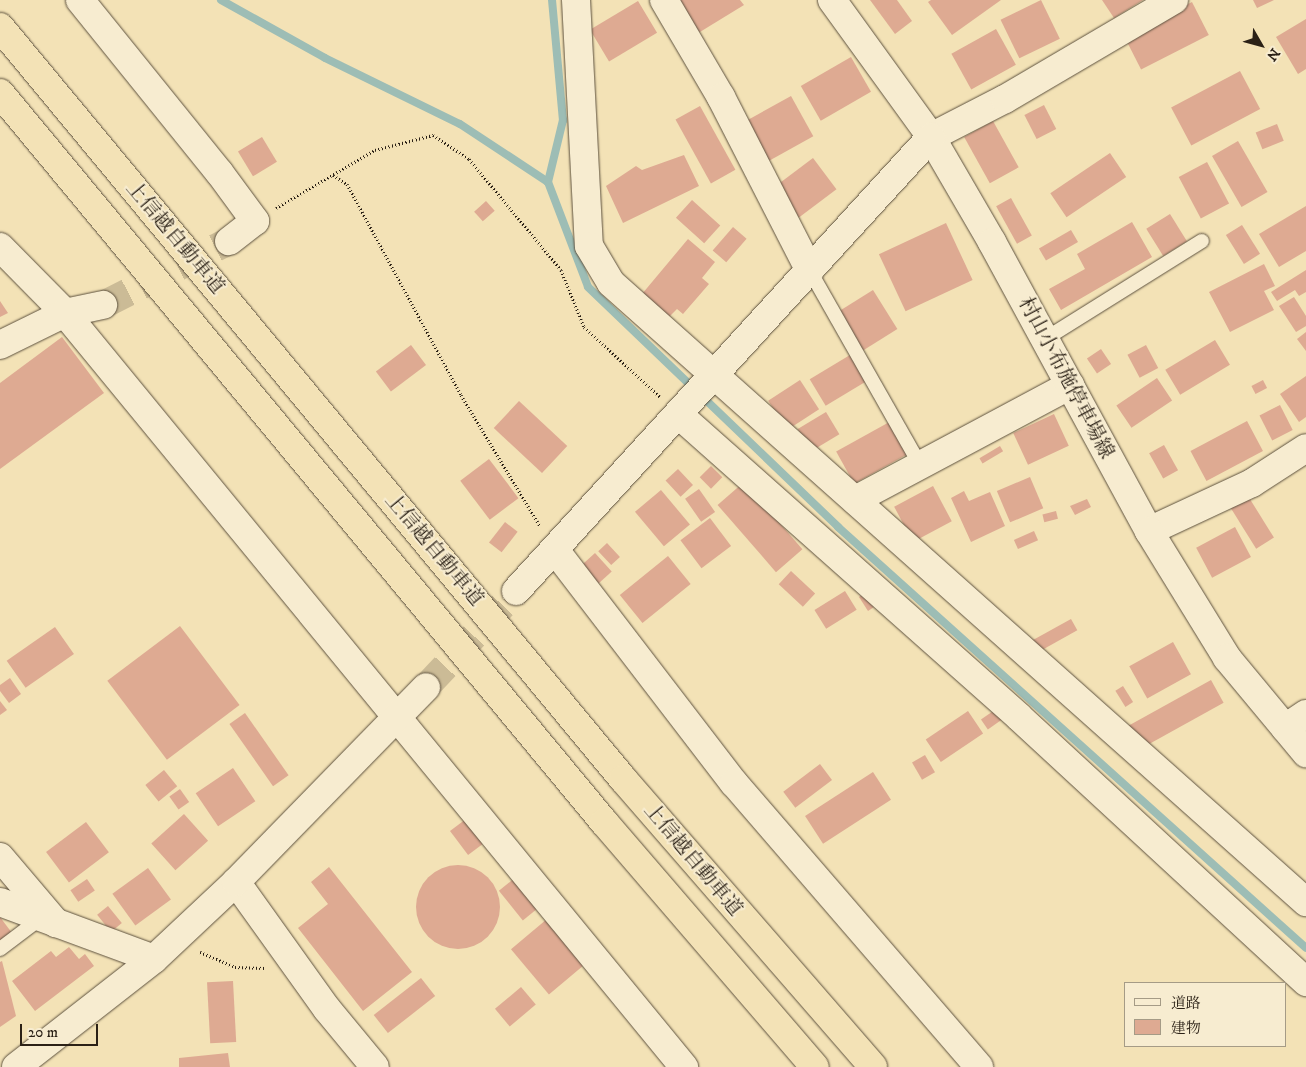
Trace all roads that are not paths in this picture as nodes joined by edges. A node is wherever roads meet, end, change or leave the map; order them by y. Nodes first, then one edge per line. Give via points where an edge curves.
1 (80, 0) edge
2 (576, 0) edge
3 (664, 0) edge
4 (832, 0) edge
5 (1174, 0) edge
6 (0, 27) edge
7 (0, 93) edge
8 (931, 137) junction
9 (229, 241) tunnel mouth
10 (1202, 241) dead end
11 (0, 247) edge
12 (810, 271) junction
13 (103, 305) tunnel mouth
14 (65, 313) junction
15 (1045, 339) junction
16 (0, 345) edge
17 (712, 377) junction
18 (1070, 385) junction
19 (678, 414) junction
20 (1306, 448) edge
21 (920, 465) junction
22 (855, 500) junction
23 (1149, 531) junction
24 (555, 550) junction
25 (516, 591) tunnel mouth
26 (426, 687) tunnel mouth
27 (399, 716) junction
28 (1296, 721) edge
29 (1306, 753) edge
30 (0, 857) edge
31 (236, 882) junction
32 (0, 902) edge
33 (1306, 902) edge
34 (49, 921) junction
35 (0, 949) edge
36 (154, 959) junction
37 (1306, 982) edge
38 (16, 1067) edge
39 (375, 1067) edge
40 (684, 1067) edge
41 (815, 1067) edge
42 (873, 1067) edge
43 (979, 1067) edge

1 - 9 street via 255,221
2 - 17 street via 589,246 611,283
3 - 12 street via 721,97
4 - 8 street, 村山小布施停車場線
5 - 8 street via 1005,99
6 - 42 highway, 上信越自動車道 via 624,779
7 - 41 highway via 604,822
8 - 12 street
8 - 15 street, 村山小布施停車場線
10 - 15 lane
11 - 14 street
12 - 17 street
12 - 21 lane
13 - 14 street
14 - 16 street
14 - 27 street
15 - 18 street, 村山小布施停車場線
17 - 19 street
17 - 22 street
18 - 21 street
18 - 23 street, 村山小布施停車場線
19 - 24 street
19 - 37 street via 1019,717
20 - 23 street via 1252,483
21 - 22 street
22 - 33 street
23 - 28 street, 村山小布施停車場線 via 1227,658
24 - 25 street
24 - 43 street via 734,783
26 - 27 street
27 - 31 street
27 - 40 street
28 - 29 street, 村山小布施停車場線
30 - 34 street
31 - 36 street
31 - 39 street
32 - 34 street
34 - 35 lane
34 - 36 street
36 - 38 street

